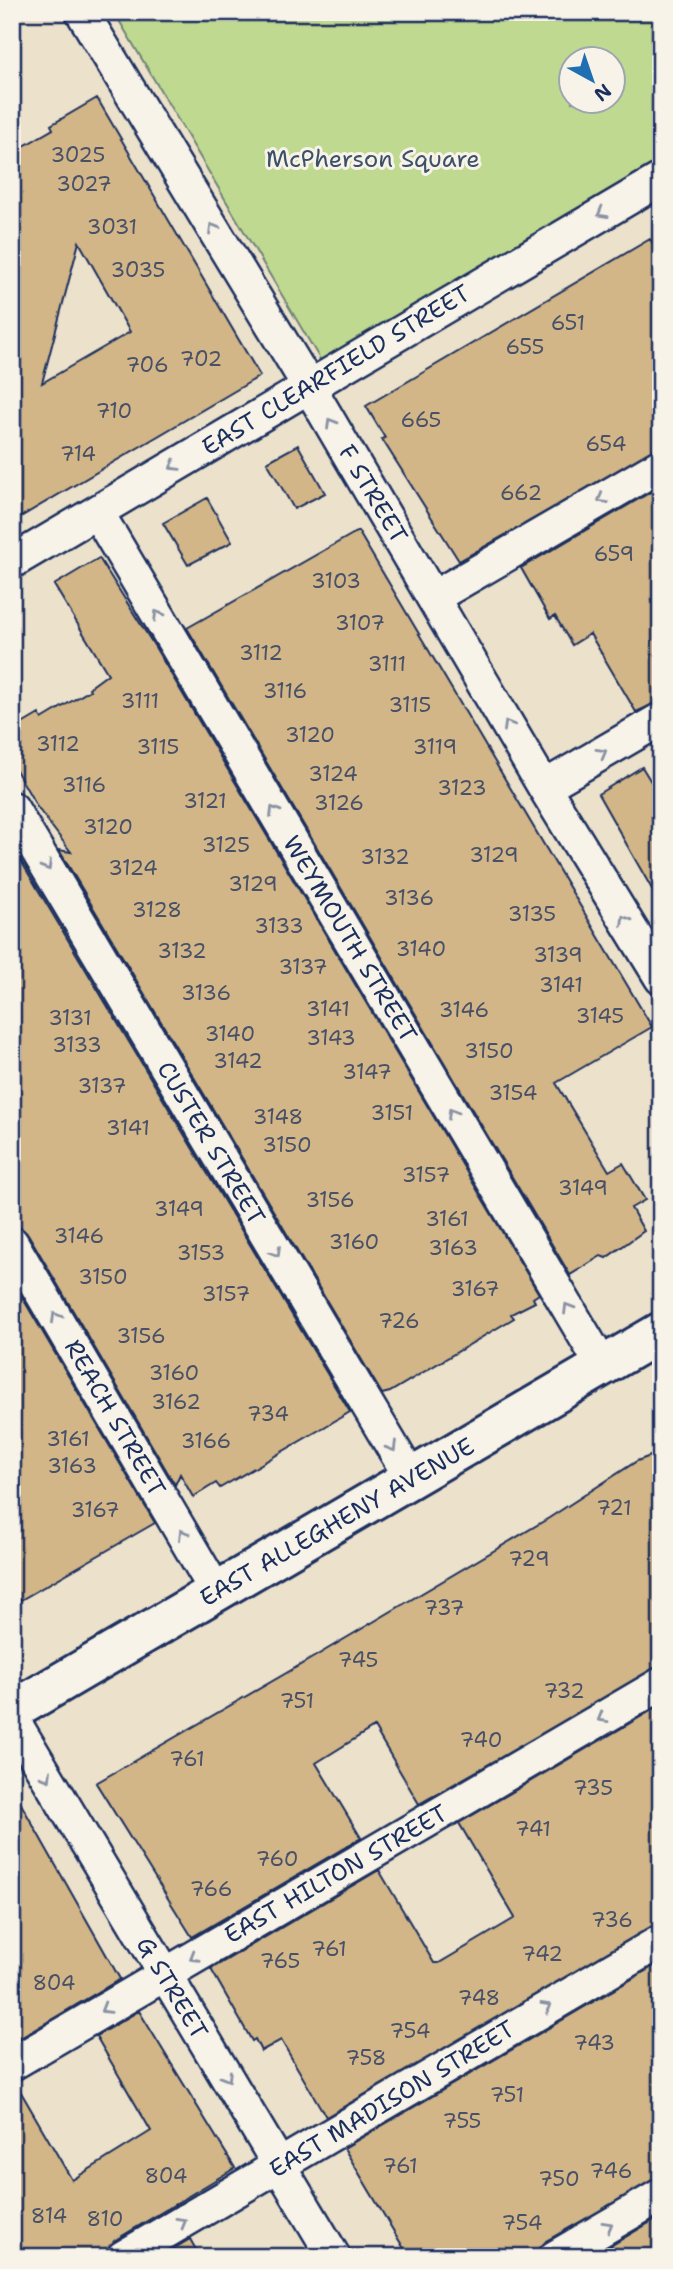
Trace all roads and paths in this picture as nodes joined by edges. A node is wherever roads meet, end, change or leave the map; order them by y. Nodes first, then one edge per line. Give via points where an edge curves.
1 (82, 12) edge
2 (661, 179) edge
3 (308, 384) junction
4 (661, 465) edge
5 (97, 512) junction
6 (12, 562) edge
7 (434, 597) junction
8 (661, 719) edge
9 (544, 787) junction
10 (12, 808) edge
11 (660, 976) edge
12 (12, 1243) edge
13 (661, 1332) edge
14 (603, 1367) junction
15 (411, 1478) junction
16 (217, 1593) junction
17 (661, 1684) edge
18 (12, 1710) edge
19 (12, 1718) edge
20 (661, 1941) edge
21 (164, 1975) junction
22 (12, 2064) edge
23 (280, 2165) junction
24 (661, 2195) edge
25 (123, 2257) edge
26 (334, 2257) edge
27 (555, 2257) edge

3 -> 1 street, F STREET
2 -> 3 street, EAST CLEARFIELD STREET
3 -> 5 street, EAST CLEARFIELD STREET
7 -> 3 street, F STREET
4 -> 7 street
5 - 6 street, EAST CLEARFIELD STREET
14 -> 5 street, WEYMOUTH STREET
9 -> 7 street, F STREET
9 -> 8 street
11 -> 9 street, F STREET
10 -> 15 street, CUSTER STREET
16 -> 12 street, REACH STREET
13 - 14 main road, EAST ALLEGHENY AVENUE
14 - 15 main road, EAST ALLEGHENY AVENUE
15 - 16 main road, EAST ALLEGHENY AVENUE
16 - 18 main road, EAST ALLEGHENY AVENUE
17 -> 21 street, EAST HILTON STREET
19 -> 21 street, G STREET
23 -> 20 street, EAST MADISON STREET
21 -> 22 street, EAST HILTON STREET
21 -> 23 street, G STREET
25 -> 23 street, EAST MADISON STREET
23 - 26 street, G STREET
27 -> 24 street

